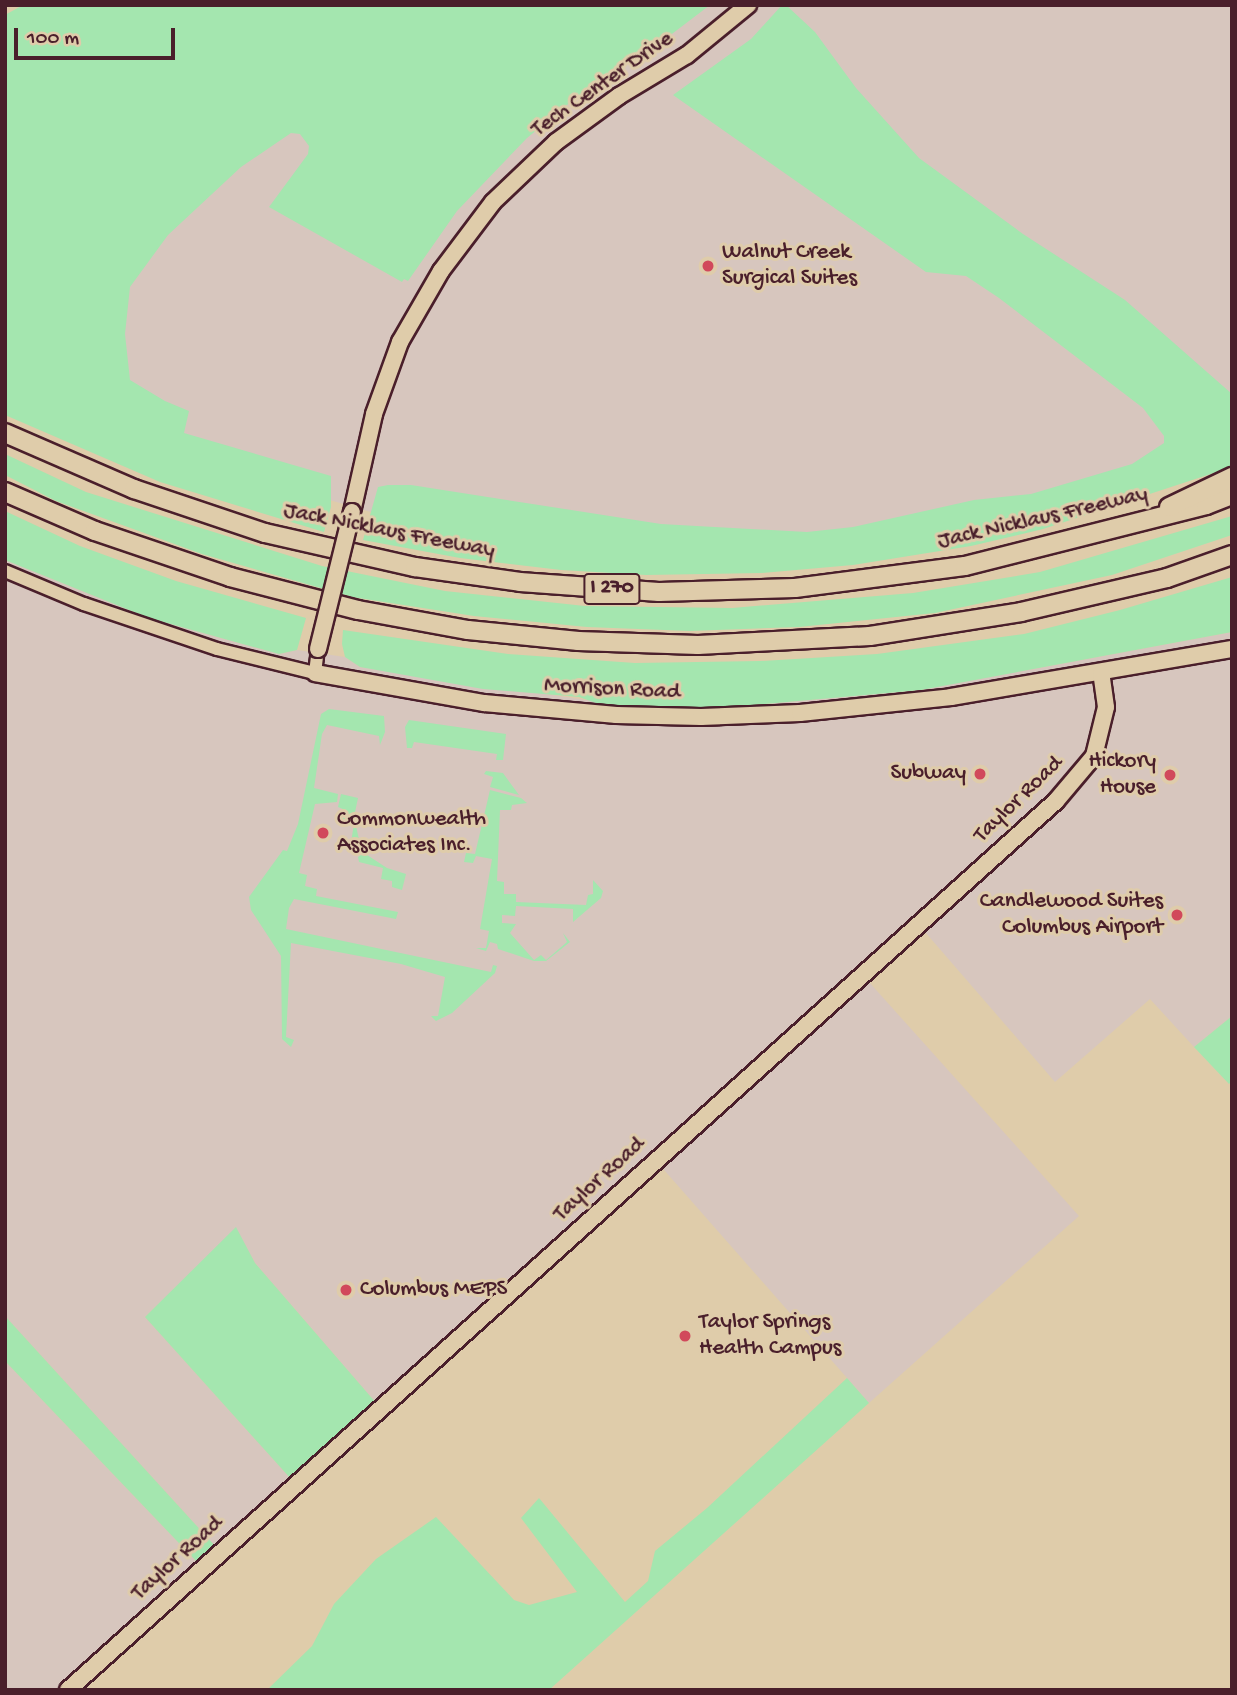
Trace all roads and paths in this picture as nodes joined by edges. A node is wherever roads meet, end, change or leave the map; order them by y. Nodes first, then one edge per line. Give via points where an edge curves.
1 (748, 5) edge
2 (5, 433) edge
3 (1232, 477) edge
4 (5, 492) edge
5 (1232, 495) edge
6 (1139, 522) junction
7 (1232, 555) edge
8 (1232, 564) edge
9 (5, 571) edge
10 (1167, 578) junction
11 (318, 649) joint
12 (1232, 649) edge
13 (315, 673) junction
14 (1101, 673) junction
15 (68, 1690) edge

1 - 11 main road, Tech Center Drive, bridge via 687,55 556,142 493,202 440,271 400,342 374,414
2 - 6 highway, Jack Nicklaus Freeway / I 270 via 134,489 265,533 415,567 520,582 659,592 795,588 965,566
3 - 6 highway
4 - 10 highway via 94,531 230,577 358,610 468,630 578,641 698,645 870,636 1021,612
5 - 6 highway, Jack Nicklaus Freeway / I 270
7 - 10 highway
8 - 10 highway
9 - 13 street, Morrison Road via 164,632
11 - 13 street, Tech Center Drive
12 - 14 main road, Morrison Road
13 - 14 main road, Morrison Road via 484,704 701,717 877,706
14 - 15 main road, Taylor Road via 1106,707 1094,756 1056,801

